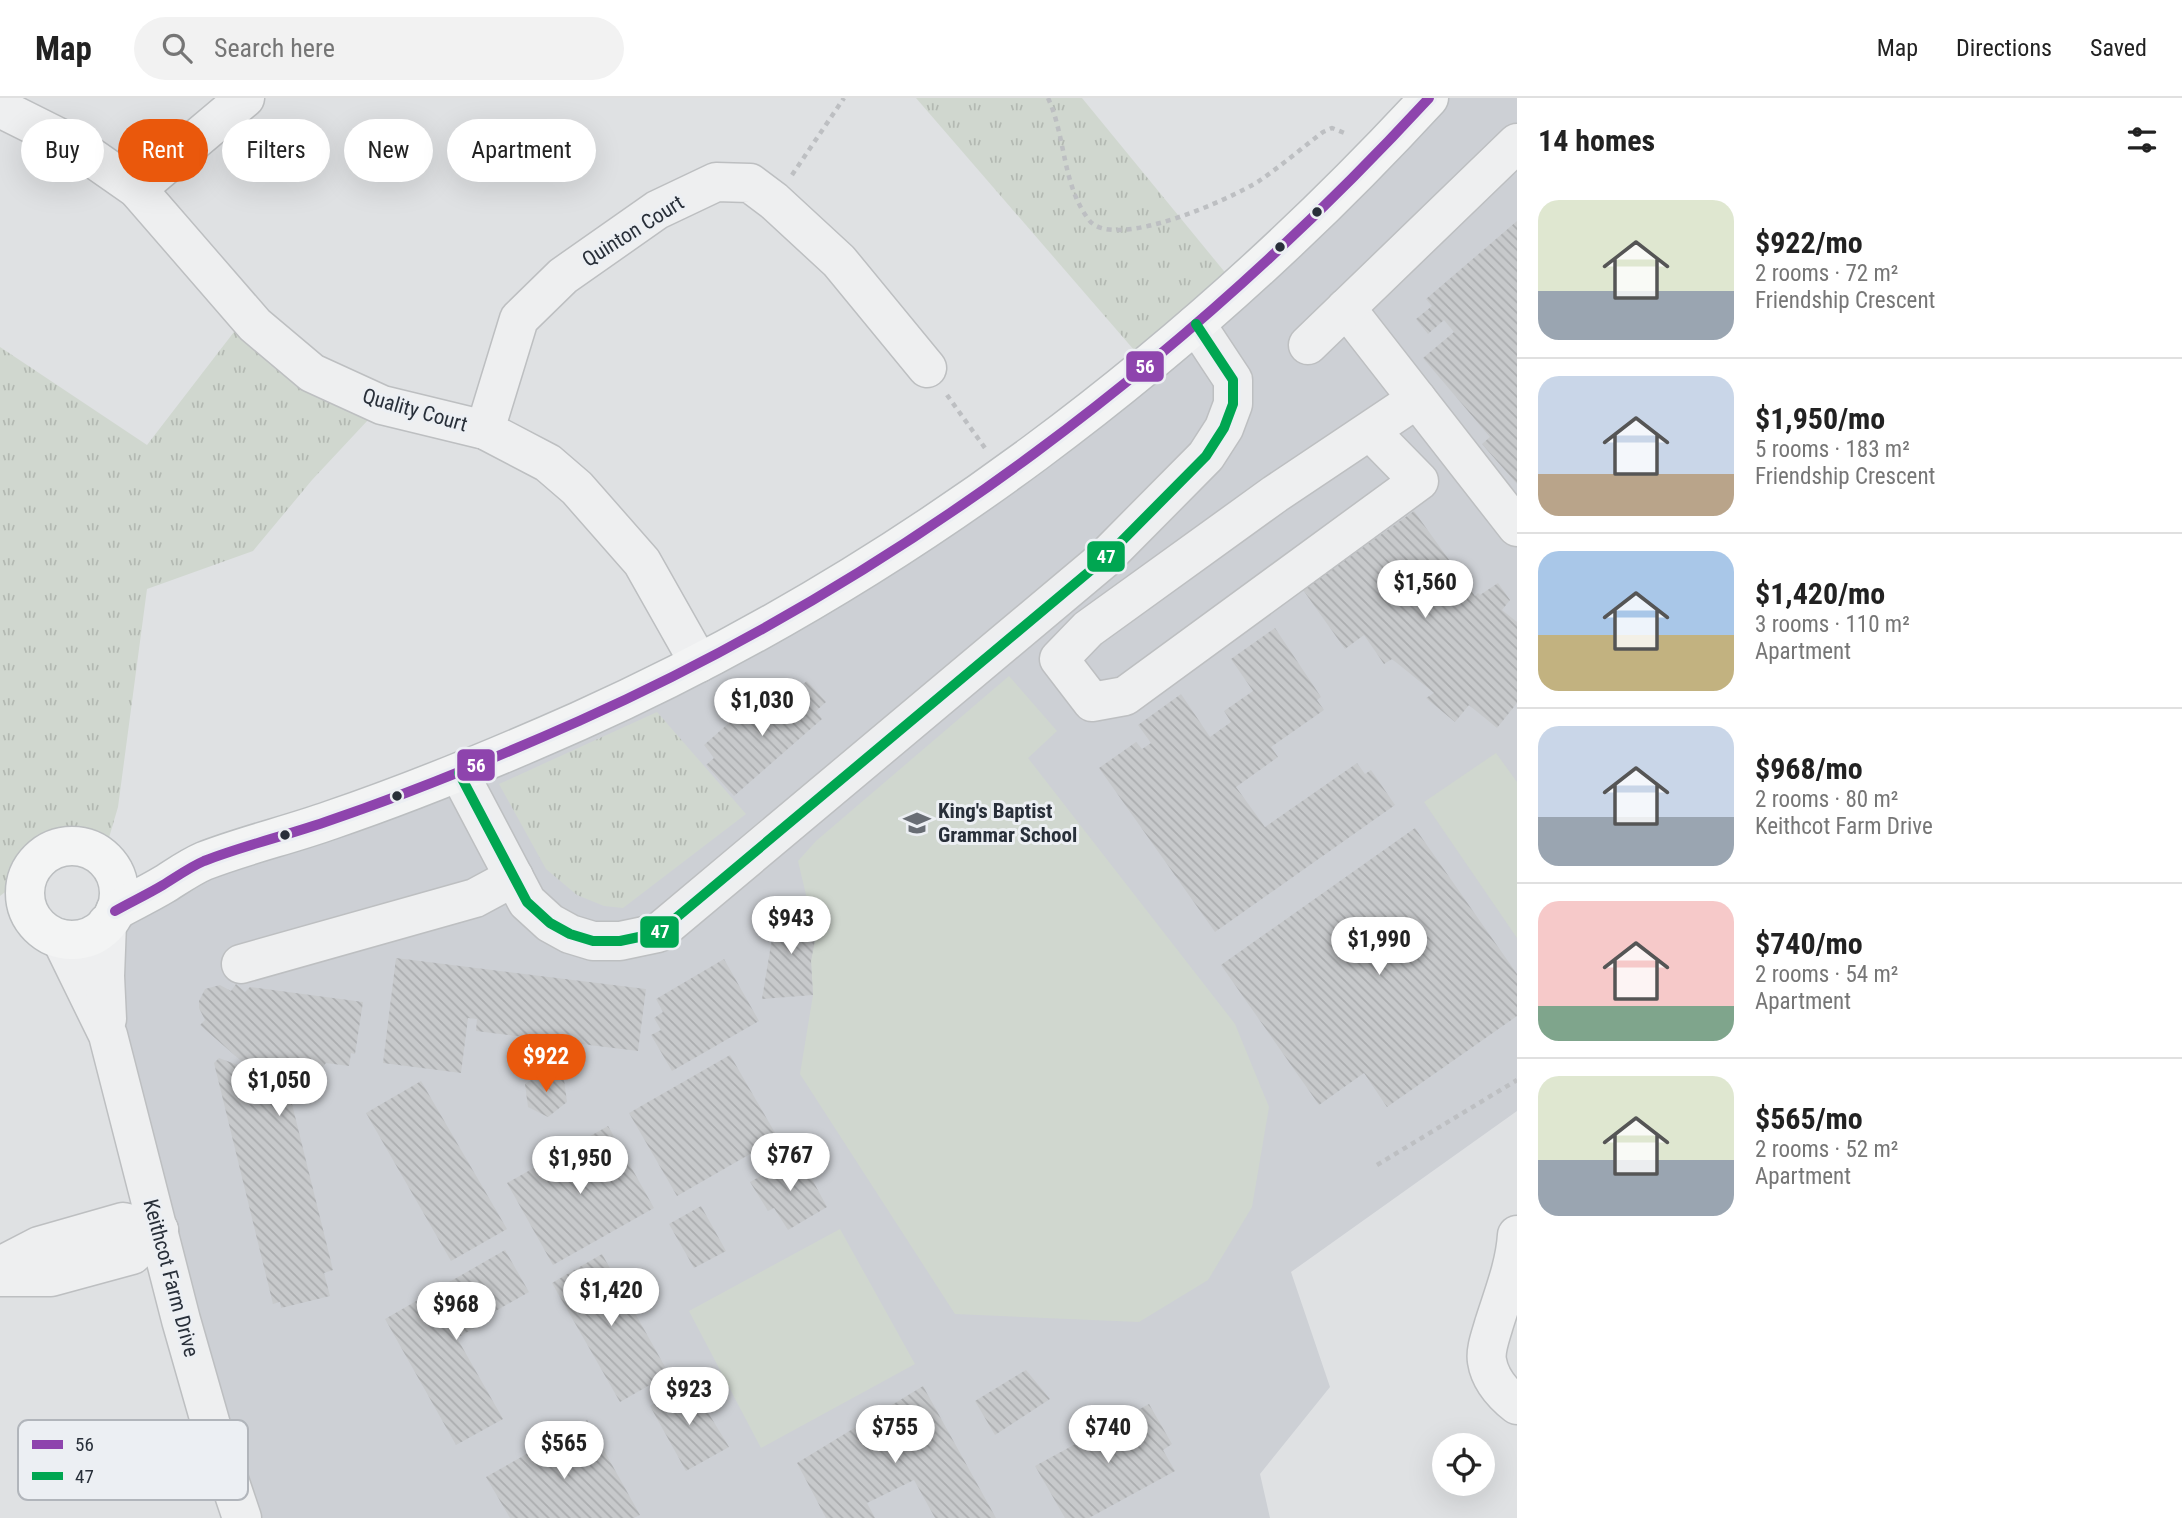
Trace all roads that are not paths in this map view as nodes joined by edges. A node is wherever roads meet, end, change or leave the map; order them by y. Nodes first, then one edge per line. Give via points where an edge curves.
1 (245, 98) edge
2 (1429, 98) edge
3 (0, 108) edge
4 (1517, 143) edge
5 (137, 189) junction
6 (1346, 308) junction
7 (1196, 324) junction
8 (1307, 345) dead end
9 (927, 368) road end
10 (1417, 399) junction
11 (485, 430) junction
12 (1370, 431) junction
13 (1517, 527) edge
14 (1130, 533) junction
15 (1163, 576) junction
16 (699, 663) junction
17 (459, 773) junction
18 (103, 858) junction
19 (201, 862) junction
20 (514, 877) junction
21 (14, 885) edge
22 (111, 917) junction
23 (0, 927) edge
24 (50, 933) junction
25 (241, 964) dead end
26 (108, 1035) junction
27 (159, 1230) junction
28 (1517, 1235) edge
29 (0, 1266) edge
30 (0, 1277) edge
31 (1517, 1405) edge
32 (210, 1420) edge
33 (236, 1500) edge
34 (242, 1518) edge

1 - 5 street
2 - 7 main road via 1284,244
3 - 5 street, Quality Court via 74,145
4 - 6 street
5 - 11 street, Quality Court via 256,325 312,373 382,405
6 - 8 street
6 - 10 street
7 - 14 street via 1233,380 1233,404 1206,456
7 - 16 main road via 1104,400 928,527 817,597
9 - 11 street, Quinton Court via 839,261 774,201 750,183 716,182 657,210 563,276 519,319
10 - 12 street
10 - 13 street
11 - 16 street, Quality Court via 548,463 577,488 642,562
12 - 15 street
12 - 15 street via 1419,481 1125,696 1092,702 1059,659 1088,629
14 - 15 street
14 - 20 street via 658,933 620,941 593,941 570,934 527,902
16 - 17 main road
17 - 19 main road
17 - 20 street
18 - 19 main road
18 - 21 main road via 81,846 56,848
18 - 22 main road via 118,882 118,901
19 - 22 main road
20 - 25 street via 475,898
21 - 24 main road via 24,892 28,911
22 - 24 main road via 86,938
22 - 26 street, Keithcot Farm Drive via 105,975
23 - 24 main road
24 - 26 street, Keithcot Farm Drive
26 - 27 street, Keithcot Farm Drive
27 - 29 street via 123,1222 40,1246
27 - 30 street via 132,1255 51,1277
27 - 32 street, Keithcot Farm Drive
28 - 31 street via 1486,1360 1503,1394
33 - 34 street, Keithcot Farm Drive

